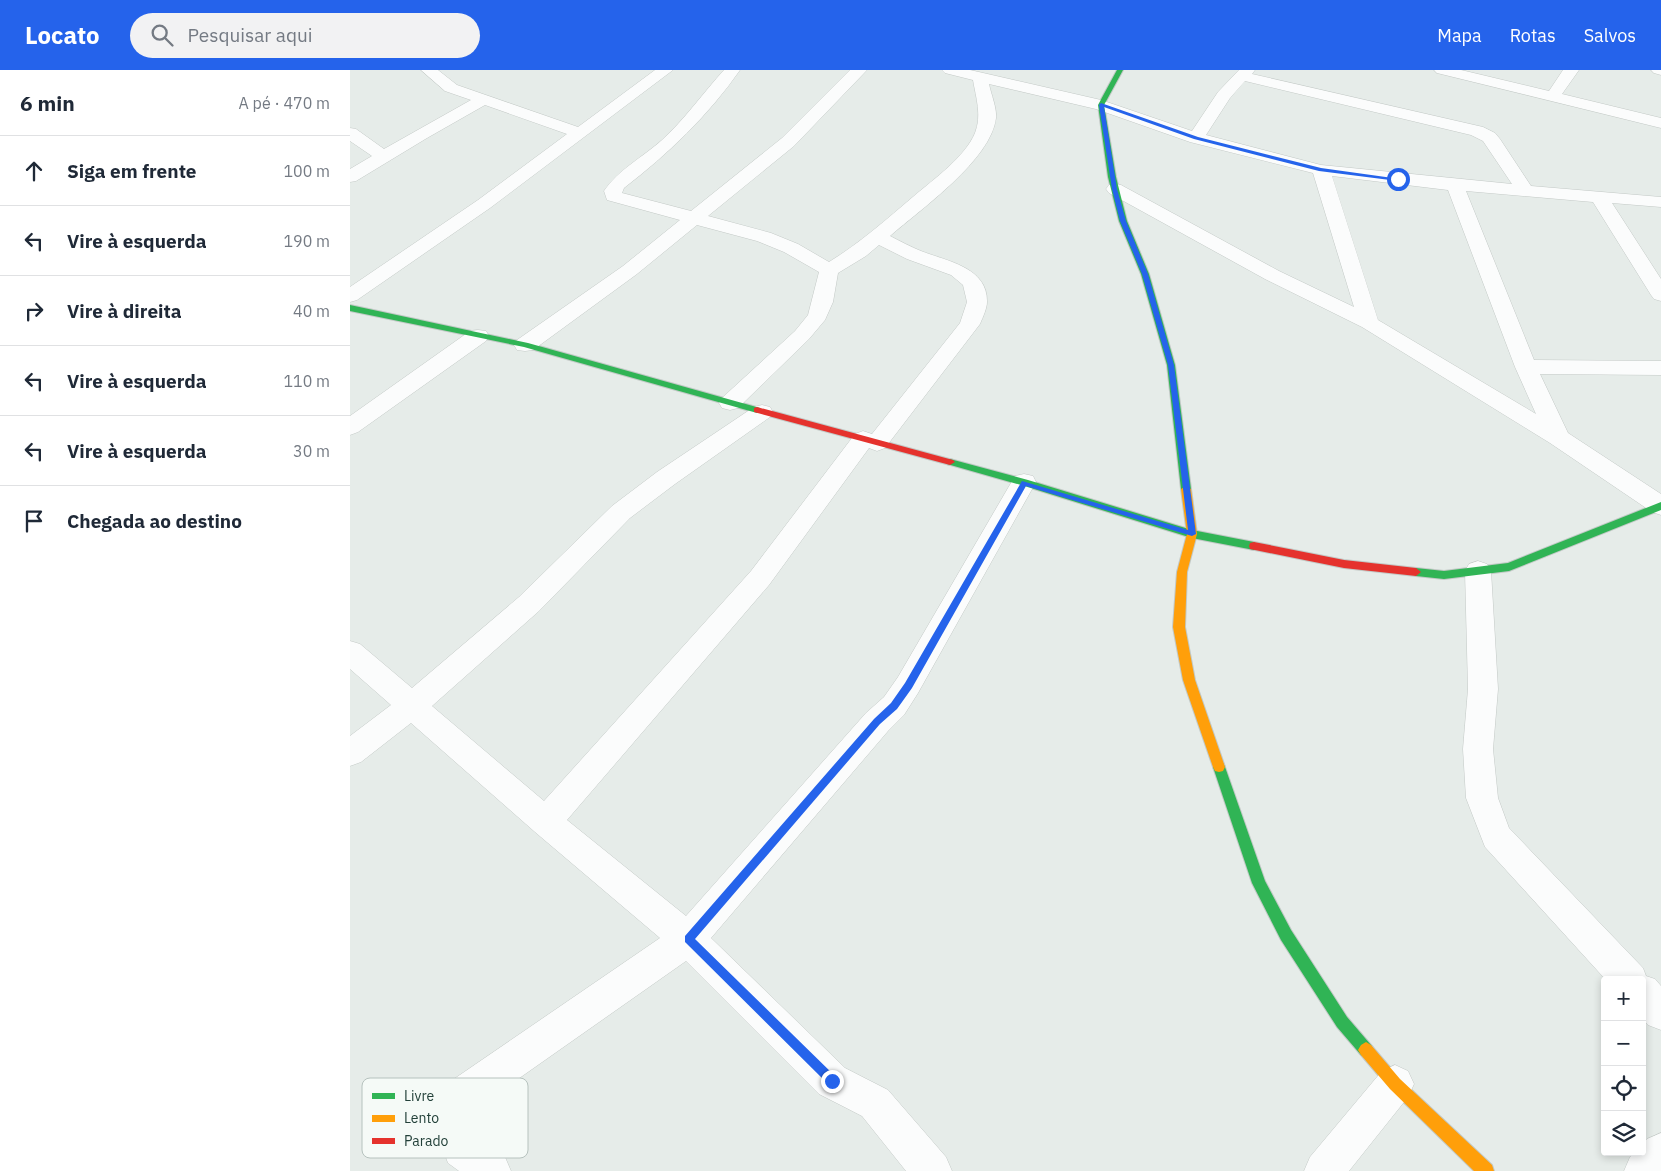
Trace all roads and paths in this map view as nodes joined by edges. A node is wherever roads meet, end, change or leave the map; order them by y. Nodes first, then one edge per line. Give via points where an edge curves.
1 (429, 70) edge
2 (665, 70) edge
3 (732, 70) edge
4 (859, 70) edge
5 (950, 70) edge
6 (1120, 70) edge
7 (1442, 70) edge
8 (1571, 70) edge
9 (1245, 73) edge
10 (980, 77) junction
11 (1553, 96) junction
12 (483, 100) junction
13 (1101, 105) junction
14 (1661, 122) edge
15 (350, 133) edge
16 (580, 133) junction
17 (1196, 138) junction
18 (384, 157) junction
19 (1321, 170) junction
20 (350, 177) edge
21 (1454, 185) junction
22 (1114, 189) junction
23 (1525, 190) junction
24 (1599, 197) junction
25 (1661, 202) edge
26 (693, 217) junction
27 (877, 237) junction
28 (829, 270) junction
29 (1661, 295) edge
30 (350, 296) edge
31 (350, 308) edge
32 (1369, 323) junction
33 (478, 336) junction
34 (524, 345) junction
35 (1526, 367) junction
36 (1661, 368) edge
37 (730, 403) junction
38 (762, 412) junction
39 (350, 427) edge
40 (1558, 438) junction
41 (870, 441) junction
42 (1024, 482) junction
43 (1661, 506) edge
44 (1192, 534) junction
45 (1478, 571) junction
46 (350, 652) edge
47 (413, 705) junction
48 (350, 753) edge
49 (546, 822) junction
50 (688, 939) junction
51 (1626, 976) edge
52 (1646, 996) edge
53 (1661, 1012) edge
54 (486, 1078) edge
55 (1395, 1084) junction
56 (1661, 1153) edge
57 (474, 1158) edge
58 (492, 1171) edge
59 (932, 1171) edge
60 (1324, 1171) edge
61 (1486, 1171) edge
62 (1644, 1171) edge

1 - 12 street via 451,88
2 - 16 street
3 - 26 street via 685,127 612,191 614,196
4 - 26 street via 788,142
5 - 10 street
6 - 13 street
7 - 11 street
8 - 11 street
9 - 17 street via 1224,95
9 - 23 street via 1477,130 1494,143
10 - 13 street
10 - 27 street via 988,116 977,146 952,173
11 - 14 street
12 - 16 street
12 - 18 street
13 - 17 street
13 - 22 street
15 - 18 street
16 - 30 street
17 - 19 street
18 - 20 street
19 - 21 street
19 - 32 street
21 - 23 street
21 - 35 street
22 - 32 street via 1272,275
22 - 44 street via 1123,221 1145,274 1171,365
23 - 24 street
24 - 25 street
24 - 29 street
26 - 28 street via 782,244
26 - 34 street via 630,270
27 - 28 street
27 - 41 street via 958,271 973,283 977,302 970,324
28 - 37 street via 818,316
31 - 33 street
32 - 40 street
33 - 34 street
33 - 39 street
34 - 37 street
35 - 36 street
35 - 40 street
37 - 38 street
38 - 41 street
38 - 47 street via 621,512 529,604
40 - 43 street
41 - 42 street
41 - 49 street via 760,578
42 - 44 street
42 - 50 street via 894,706
43 - 45 street via 1509,567
44 - 45 street via 1344,564 1444,575
44 - 55 street via 1182,572 1179,627 1189,680 1259,883 1286,936 1342,1022
45 - 51 street via 1483,689 1478,749 1482,798 1496,837
46 - 47 street
47 - 48 street
47 - 49 street
49 - 50 street
50 - 54 street
50 - 59 street via 832,1081 875,1103
52 - 53 street
55 - 60 street
55 - 61 street
56 - 62 street
57 - 58 street

